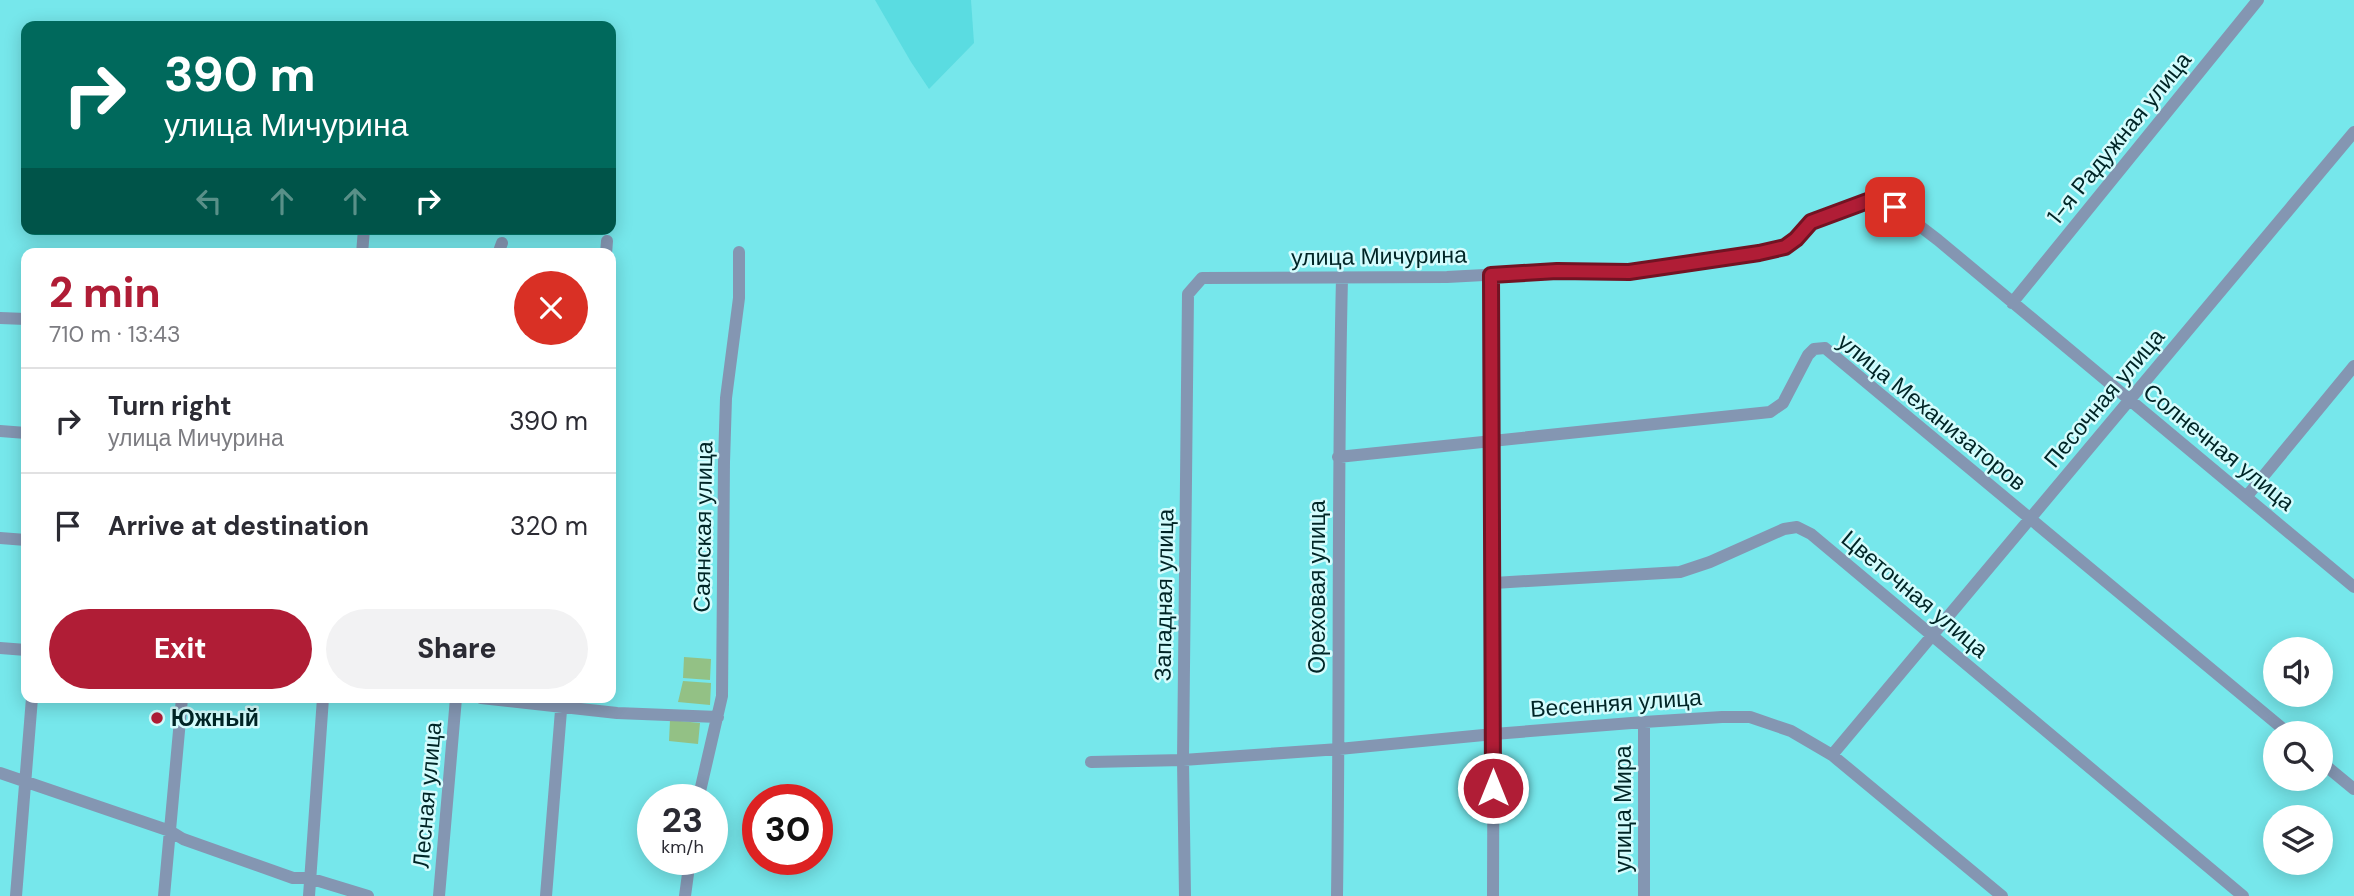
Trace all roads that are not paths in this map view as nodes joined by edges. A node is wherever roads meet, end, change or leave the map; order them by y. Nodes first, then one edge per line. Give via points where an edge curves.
1 (2258, 0) edge
2 (2354, 132) edge
3 (1895, 207) joint
4 (739, 252) dead end
5 (1491, 275) junction
6 (1342, 278) junction
7 (1188, 294) joint
8 (2012, 303) junction
9 (0, 318) edge
10 (21, 319) edge
11 (2354, 366) edge
12 (2129, 400) junction
13 (0, 431) edge
14 (21, 433) edge
15 (1492, 440) junction
16 (1338, 457) junction
17 (2247, 496) junction
18 (2030, 518) junction
19 (0, 538) edge
20 (21, 540) edge
21 (1494, 583) junction
22 (2354, 587) edge
23 (1931, 636) junction
24 (0, 648) edge
25 (21, 650) edge
26 (32, 703) edge
27 (181, 703) edge
28 (323, 703) edge
29 (456, 703) edge
30 (562, 703) edge
31 (718, 717) junction
32 (2274, 721) edge
33 (1644, 722) junction
34 (1494, 734) junction
35 (1339, 749) junction
36 (1832, 755) junction
37 (1183, 760) junction
38 (1091, 762) dead end
39 (2333, 772) edge
40 (0, 773) edge
41 (26, 781) junction
42 (702, 784) edge
43 (2354, 789) edge
44 (170, 831) junction
45 (688, 875) edge
46 (309, 878) junction
47 (16, 896) edge
48 (164, 896) edge
49 (309, 896) edge
50 (368, 896) edge
51 (439, 896) edge
52 (545, 896) edge
53 (685, 896) edge
54 (1185, 896) edge
55 (1337, 896) edge
56 (1493, 896) edge
57 (1644, 896) edge
58 (2002, 896) edge
59 (2243, 896) edge

1 - 8 street, 1-я Радужная улица
2 - 12 street, Песочная улица
3 - 5 street, улица Мичурина via 1873,199 1811,222 1785,247 1759,253 1629,272
3 - 8 street, Солнечная улица
4 - 31 street, Саянская улица via 739,298 726,398
5 - 6 street, улица Мичурина
5 - 15 street
6 - 7 street, улица Мичурина via 1202,278
6 - 16 street, Ореховая улица
7 - 37 street, Западная улица
8 - 12 street, Солнечная улица
9 - 10 street
11 - 17 street
12 - 17 street, Солнечная улица
12 - 18 street, Песочная улица
13 - 14 street
15 - 16 street, улица Механизаторов
15 - 18 street, улица Механизаторов via 1770,412 1783,403 1808,355 1825,348
15 - 21 street
16 - 35 street, Ореховая улица
17 - 22 street, Солнечная улица
18 - 23 street, Песочная улица
18 - 32 street, улица Механизаторов
19 - 20 street
21 - 23 street, Цветочная улица via 1679,572 1797,527
21 - 34 street
23 - 36 street, Песочная улица
23 - 59 street, Цветочная улица
24 - 25 street
26 - 41 street
27 - 44 street
28 - 46 street
29 - 51 street, Лесная улица
30 - 31 street via 617,713
30 - 52 street
31 - 42 street, Саянская улица
33 - 34 street, Весенняя улица
33 - 36 street, Весенняя улица via 1750,717 1791,731
33 - 57 street, улица Мира
34 - 35 street, Весенняя улица
34 - 56 street
35 - 37 street, Весенняя улица
35 - 55 street, Ореховая улица
36 - 58 street, Весенняя улица
37 - 38 street, Весенняя улица
37 - 54 street, Западная улица
39 - 43 street
40 - 41 street
41 - 44 street
41 - 47 street
44 - 46 street via 293,878
44 - 48 street
45 - 53 street
46 - 49 street
46 - 50 street

